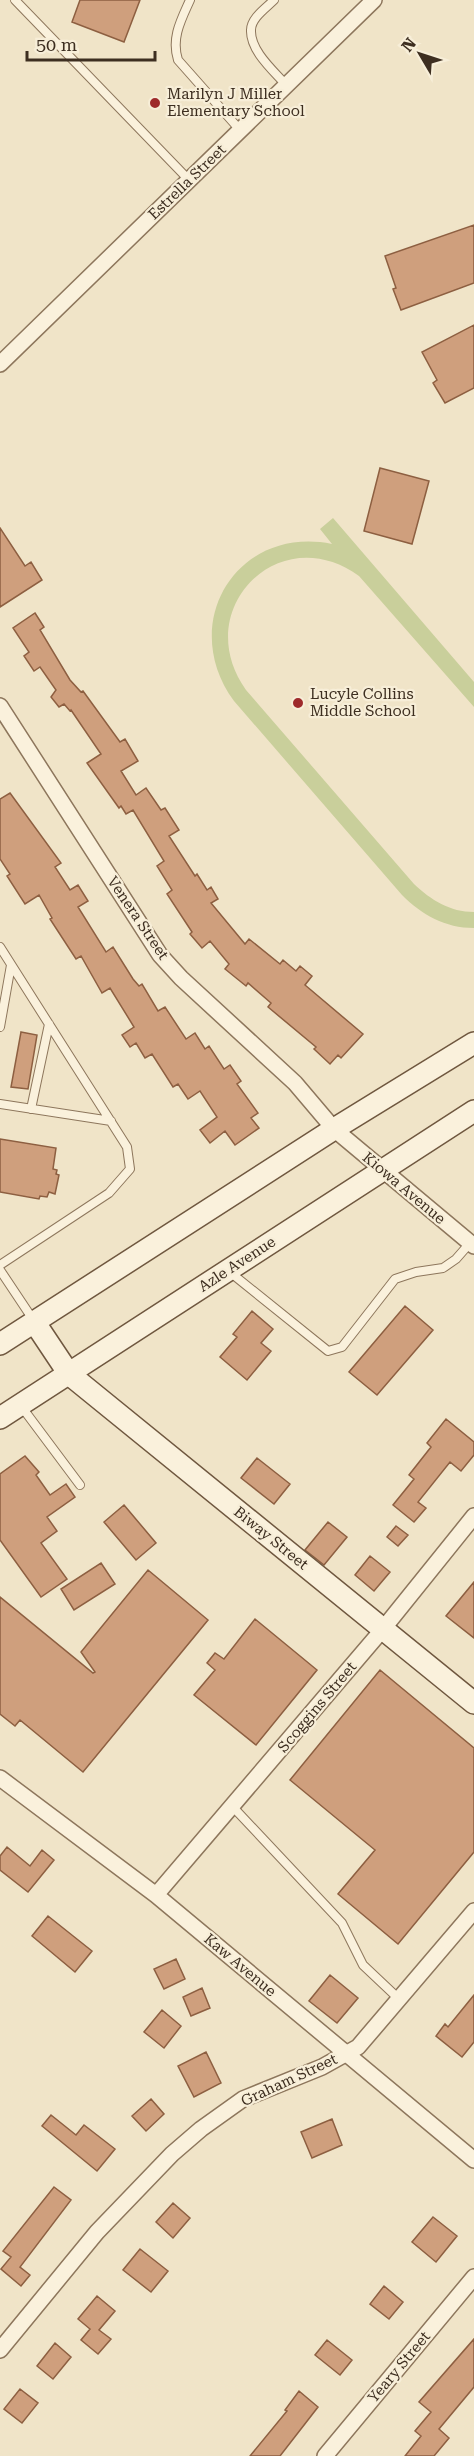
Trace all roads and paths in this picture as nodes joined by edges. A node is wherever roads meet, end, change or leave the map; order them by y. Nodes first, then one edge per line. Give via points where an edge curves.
1 (15, 0) edge
2 (190, 0) edge
3 (274, 0) edge
4 (374, 0) edge
5 (287, 86) junction
6 (240, 130) junction
7 (189, 180) junction
8 (0, 364) edge
9 (0, 706) edge
10 (0, 947) edge
11 (11, 964) junction
12 (49, 1024) junction
13 (0, 1027) edge
14 (474, 1043) edge
15 (0, 1104) edge
16 (31, 1109) junction
17 (474, 1111) edge
18 (111, 1121) junction
19 (334, 1129) junction
20 (382, 1169) junction
21 (472, 1245) edge
22 (0, 1267) edge
23 (227, 1270) junction
24 (35, 1323) junction
25 (0, 1344) edge
26 (69, 1374) junction
27 (20, 1405) junction
28 (0, 1418) edge
29 (80, 1485) dead end
30 (474, 1516) edge
31 (383, 1629) junction
32 (474, 1703) edge
33 (0, 1778) edge
34 (232, 1806) junction
35 (156, 1895) junction
36 (474, 1911) edge
37 (399, 1999) junction
38 (346, 2054) junction
39 (474, 2160) edge
40 (474, 2277) edge
41 (0, 2350) edge
42 (325, 2456) edge

1 - 7 lane
2 - 6 lane via 177,31 174,47 178,60
3 - 5 lane via 250,29 254,47
4 - 5 street, Estrella Street
5 - 6 street, Estrella Street
6 - 7 street, Estrella Street
7 - 8 street, Estrella Street
9 - 19 street, Venera Street via 160,955 295,1083
10 - 11 lane
11 - 12 lane
11 - 13 lane
12 - 16 lane
12 - 18 lane
14 - 19 main road
15 - 16 lane
16 - 18 lane
17 - 20 main road, Azle Avenue
18 - 22 lane via 127,1147 130,1169 109,1193
19 - 20 street, Kiowa Avenue
19 - 24 main road
20 - 21 street, Kiowa Avenue
20 - 23 main road, Azle Avenue
21 - 23 lane via 443,1268 395,1279 342,1347 328,1351
22 - 24 lane
23 - 26 main road, Azle Avenue
24 - 25 main road
24 - 26 main road, Biway Street
26 - 27 main road, Azle Avenue
26 - 31 main road, Biway Street
27 - 28 main road, Azle Avenue
27 - 29 lane
30 - 31 street, Scoggins Street
31 - 32 main road, Biway Street
31 - 34 street, Scoggins Street
33 - 35 street, Kaw Avenue
34 - 35 street, Scoggins Street
34 - 37 lane via 342,1923 363,1965
35 - 38 street, Kaw Avenue
36 - 37 street, Graham Street
37 - 38 street, Graham Street via 358,2047
38 - 39 street, Kaw Avenue
38 - 41 street, Graham Street via 243,2099 201,2129 97,2232
40 - 42 street, Yeary Street

